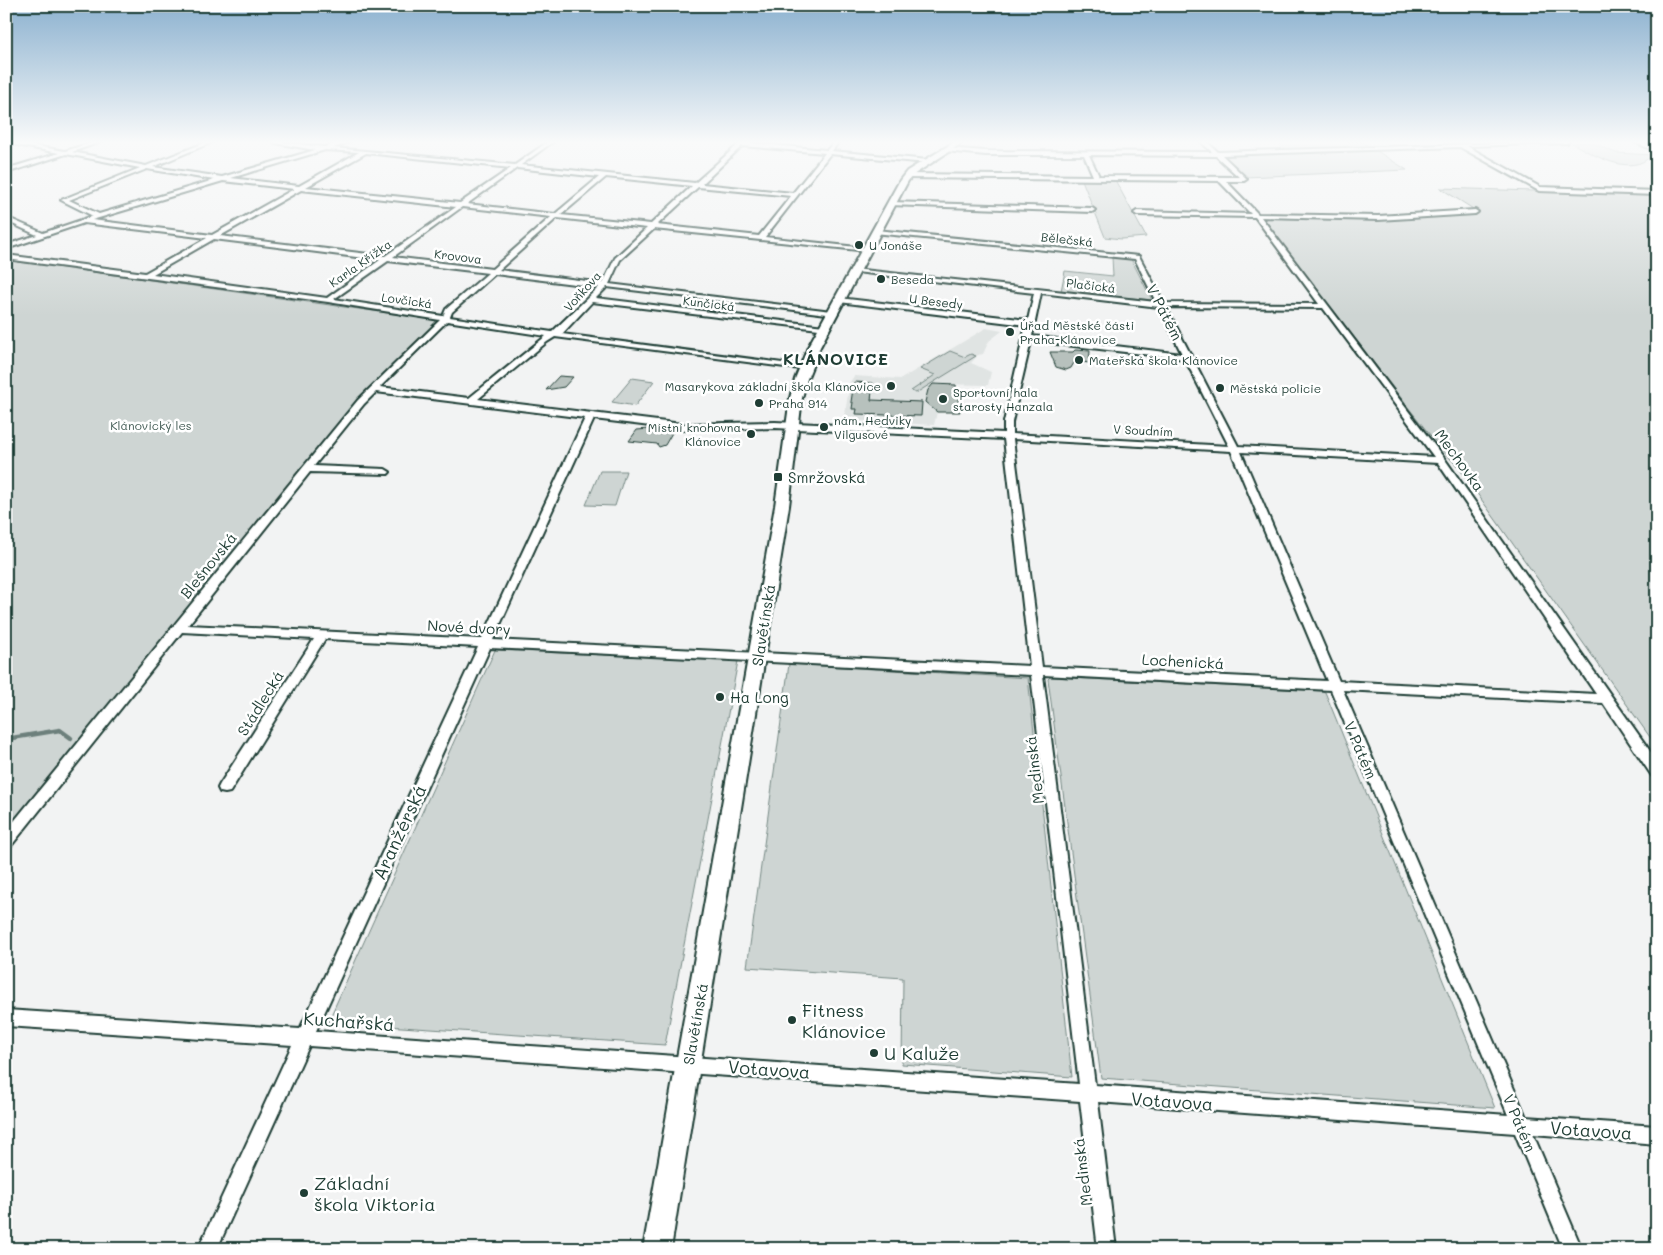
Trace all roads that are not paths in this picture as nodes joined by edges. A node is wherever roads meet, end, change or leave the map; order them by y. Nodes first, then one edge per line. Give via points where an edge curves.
1 (65, 200) edge
2 (154, 200) edge
3 (279, 200) edge
4 (423, 200) edge
5 (468, 200) edge
6 (576, 200) edge
7 (681, 200) edge
8 (791, 200) edge
9 (894, 200) edge
10 (1241, 200) edge
11 (462, 204) junction
12 (891, 204) junction
13 (1092, 210) dead end
14 (1475, 212) dead end
15 (1137, 213) dead end
16 (557, 215) junction
17 (1256, 215) junction
18 (99, 216) junction
19 (6, 218) edge
20 (82, 221) junction
21 (653, 226) junction
22 (876, 232) junction
23 (41, 234) junction
24 (214, 237) junction
25 (761, 238) junction
26 (6, 247) edge
27 (866, 250) junction
28 (6, 257) edge
29 (1137, 257) joint
30 (387, 259) junction
31 (856, 270) junction
32 (492, 272) junction
33 (144, 276) junction
34 (605, 285) junction
35 (1038, 291) junction
36 (328, 300) junction
37 (592, 300) junction
38 (839, 300) junction
39 (1161, 305) junction
40 (1324, 306) junction
41 (832, 312) junction
42 (446, 318) junction
43 (1030, 324) junction
44 (824, 328) junction
45 (554, 335) junction
46 (1028, 338) junction
47 (1189, 357) junction
48 (805, 368) junction
49 (372, 389) junction
50 (470, 401) junction
51 (591, 415) junction
52 (792, 425) junction
53 (1008, 435) junction
54 (1234, 447) junction
55 (1441, 460) junction
56 (307, 469) junction
57 (385, 472) dead end
58 (178, 628) junction
59 (322, 635) junction
60 (486, 643) junction
61 (758, 657) junction
62 (1038, 670) junction
63 (1334, 686) junction
64 (1606, 699) junction
65 (1657, 772) edge
66 (225, 788) dead end
67 (6, 842) edge
68 (6, 1018) edge
69 (305, 1038) junction
70 (688, 1064) junction
71 (1089, 1095) junction
72 (1521, 1125) junction
73 (1657, 1135) edge
74 (207, 1249) edge
75 (657, 1249) edge
76 (1107, 1249) edge
77 (1573, 1249) edge

1 - 18 street
2 - 18 street
3 - 24 street
4 - 11 street
5 - 11 street, Karla Křížka
6 - 16 street, Blešnovská
7 - 21 street, Voňkova
8 - 25 street
9 - 12 street, Slavětínská
10 - 17 street, Mechovka
11 - 16 street
11 - 30 street, Karla Křížka
12 - 13 street
12 - 22 street, Slavětínská
14 - 17 street via 1378,218
15 - 17 street
16 - 21 street
16 - 32 street, Blešnovská
17 - 40 street, Mechovka
18 - 20 street
19 - 23 street
20 - 23 street
20 - 24 street, Krovova
21 - 25 street
21 - 34 street, Voňkova via 618,259
22 - 27 street, Slavětínská
22 - 29 street, Bělečská
23 - 26 street
24 - 30 street, Krovova
24 - 33 street
25 - 27 street
27 - 31 street, Slavětínská
28 - 33 street, Lovčická
29 - 39 street, V Pátém
30 - 32 street, Krovova
30 - 36 street, Karla Křížka
31 - 35 street, Plačická
31 - 38 street, Slavětínská
32 - 34 street, Krovova
32 - 42 street, Blešnovská via 449,311
33 - 36 street, Lovčická
34 - 37 street, Voňkova
34 - 41 street, Krovova
35 - 39 street, Plačická
35 - 43 street, Medinská
36 - 42 street, Lovčická
37 - 44 street, Kunčická
37 - 45 street, Voňkova
38 - 41 street, Slavětínská
38 - 43 street, U Besedy
39 - 40 street, Plačická
39 - 47 street, V Pátém
40 - 55 street, Mechovka
41 - 44 street, Slavětínská
42 - 45 street, Lovčická
42 - 49 street, Blešnovská
43 - 46 street, Medinská
44 - 48 street, Slavětínská
45 - 48 street, Lovčická
45 - 50 street, Voňkova
46 - 47 street
46 - 53 street, Medinská via 1008,422
47 - 54 street, V Pátém
48 - 52 street, Slavětínská
49 - 50 street
49 - 56 street, Blešnovská
50 - 51 street
51 - 52 street via 682,427
51 - 60 street, Aranžérská
52 - 53 street, V Soudním
52 - 61 street, Slavětínská
53 - 54 street, V Soudním
53 - 62 street, Medinská
54 - 55 street, V Soudním
54 - 63 street, V Pátém
55 - 64 street, Mechovka
56 - 57 street
56 - 58 street, Blešnovská
58 - 59 street, Nové dvory
58 - 67 street, Blešnovská
59 - 60 street, Nové dvory
59 - 66 street, Stádlecká
60 - 61 street, Nové dvory
60 - 69 street, Aranžérská
61 - 62 street, Lochenická
61 - 70 street, Slavětínská
62 - 63 street, Lochenická
62 - 71 street, Medinská
63 - 64 street, Lochenická
63 - 72 street, V Pátém
64 - 65 street, Mechovka
68 - 69 street, Kuchařská
69 - 70 street, Kuchařská
69 - 74 street, Aranžérská
70 - 71 street, Votavova
70 - 75 street, Slavětínská
71 - 72 street, Votavova
71 - 76 street, Medinská
72 - 73 street, Votavova
72 - 77 street, V Pátém

